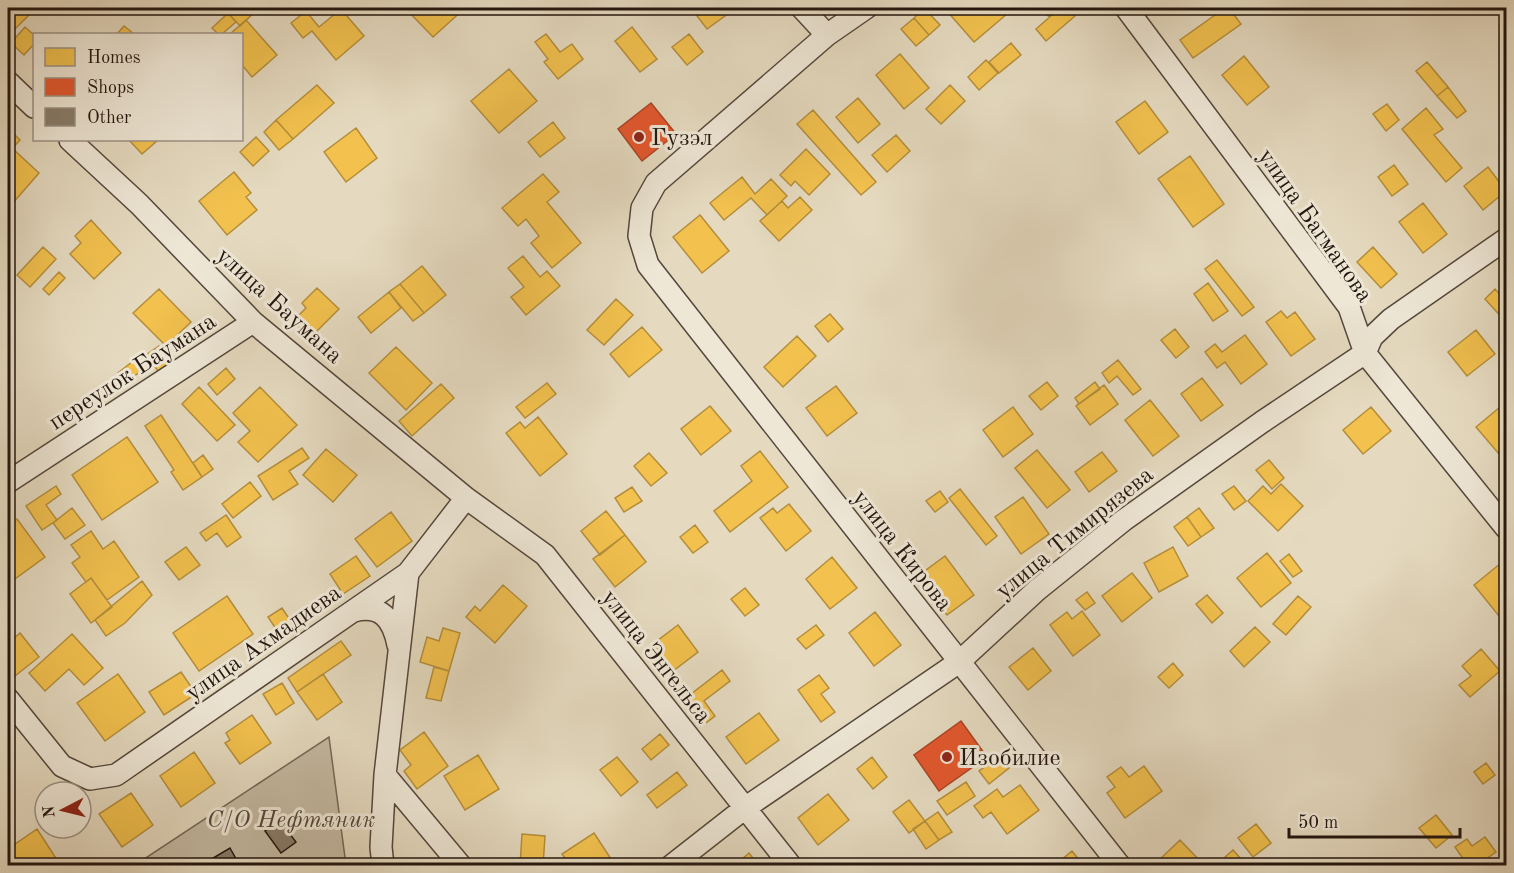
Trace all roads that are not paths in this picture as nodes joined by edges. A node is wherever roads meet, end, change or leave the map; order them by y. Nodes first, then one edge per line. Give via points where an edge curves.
1 (802, 8) edge
2 (866, 8) edge
3 (1126, 8) edge
4 (827, 35) junction
5 (8, 82) edge
6 (33, 105) edge
7 (71, 141) edge
8 (1506, 239) edge
9 (254, 322) junction
10 (1365, 353) junction
11 (8, 482) edge
12 (466, 498) junction
13 (1506, 528) edge
14 (408, 573) junction
15 (354, 611) junction
16 (399, 648) junction
17 (959, 662) junction
18 (8, 699) edge
19 (385, 775) junction
20 (745, 808) junction
21 (383, 866) edge
22 (461, 866) edge
23 (671, 866) edge
24 (791, 866) edge
25 (1119, 866) edge

1 - 4 street
2 - 4 street
3 - 10 street, улица Багманова via 1349,307
4 - 17 street, улица Кирова via 656,183 642,208 639,236 648,265
5 - 6 street
7 - 9 street, улица Баумана
8 - 10 street, улица Тимирязева via 1391,319 1372,337
9 - 11 street, переулок Баумана
9 - 12 street, улица Баумана
10 - 13 street, улица Багманова
10 - 17 street, улица Тимирязева via 1124,520 1037,590
12 - 14 street, улица Ахмадиева
12 - 20 street, улица Энгельса via 545,555
14 - 15 street, улица Ахмадиева
14 - 16 street
15 - 16 street via 372,609 383,614 391,623
15 - 18 street, улица Ахмадиева via 116,775 90,779 62,766
16 - 19 street
17 - 20 street, улица Тимирязева
17 - 25 street, улица Кирова
19 - 21 street
19 - 22 street
20 - 23 street, улица Тимирязева
20 - 24 street, улица Энгельса

